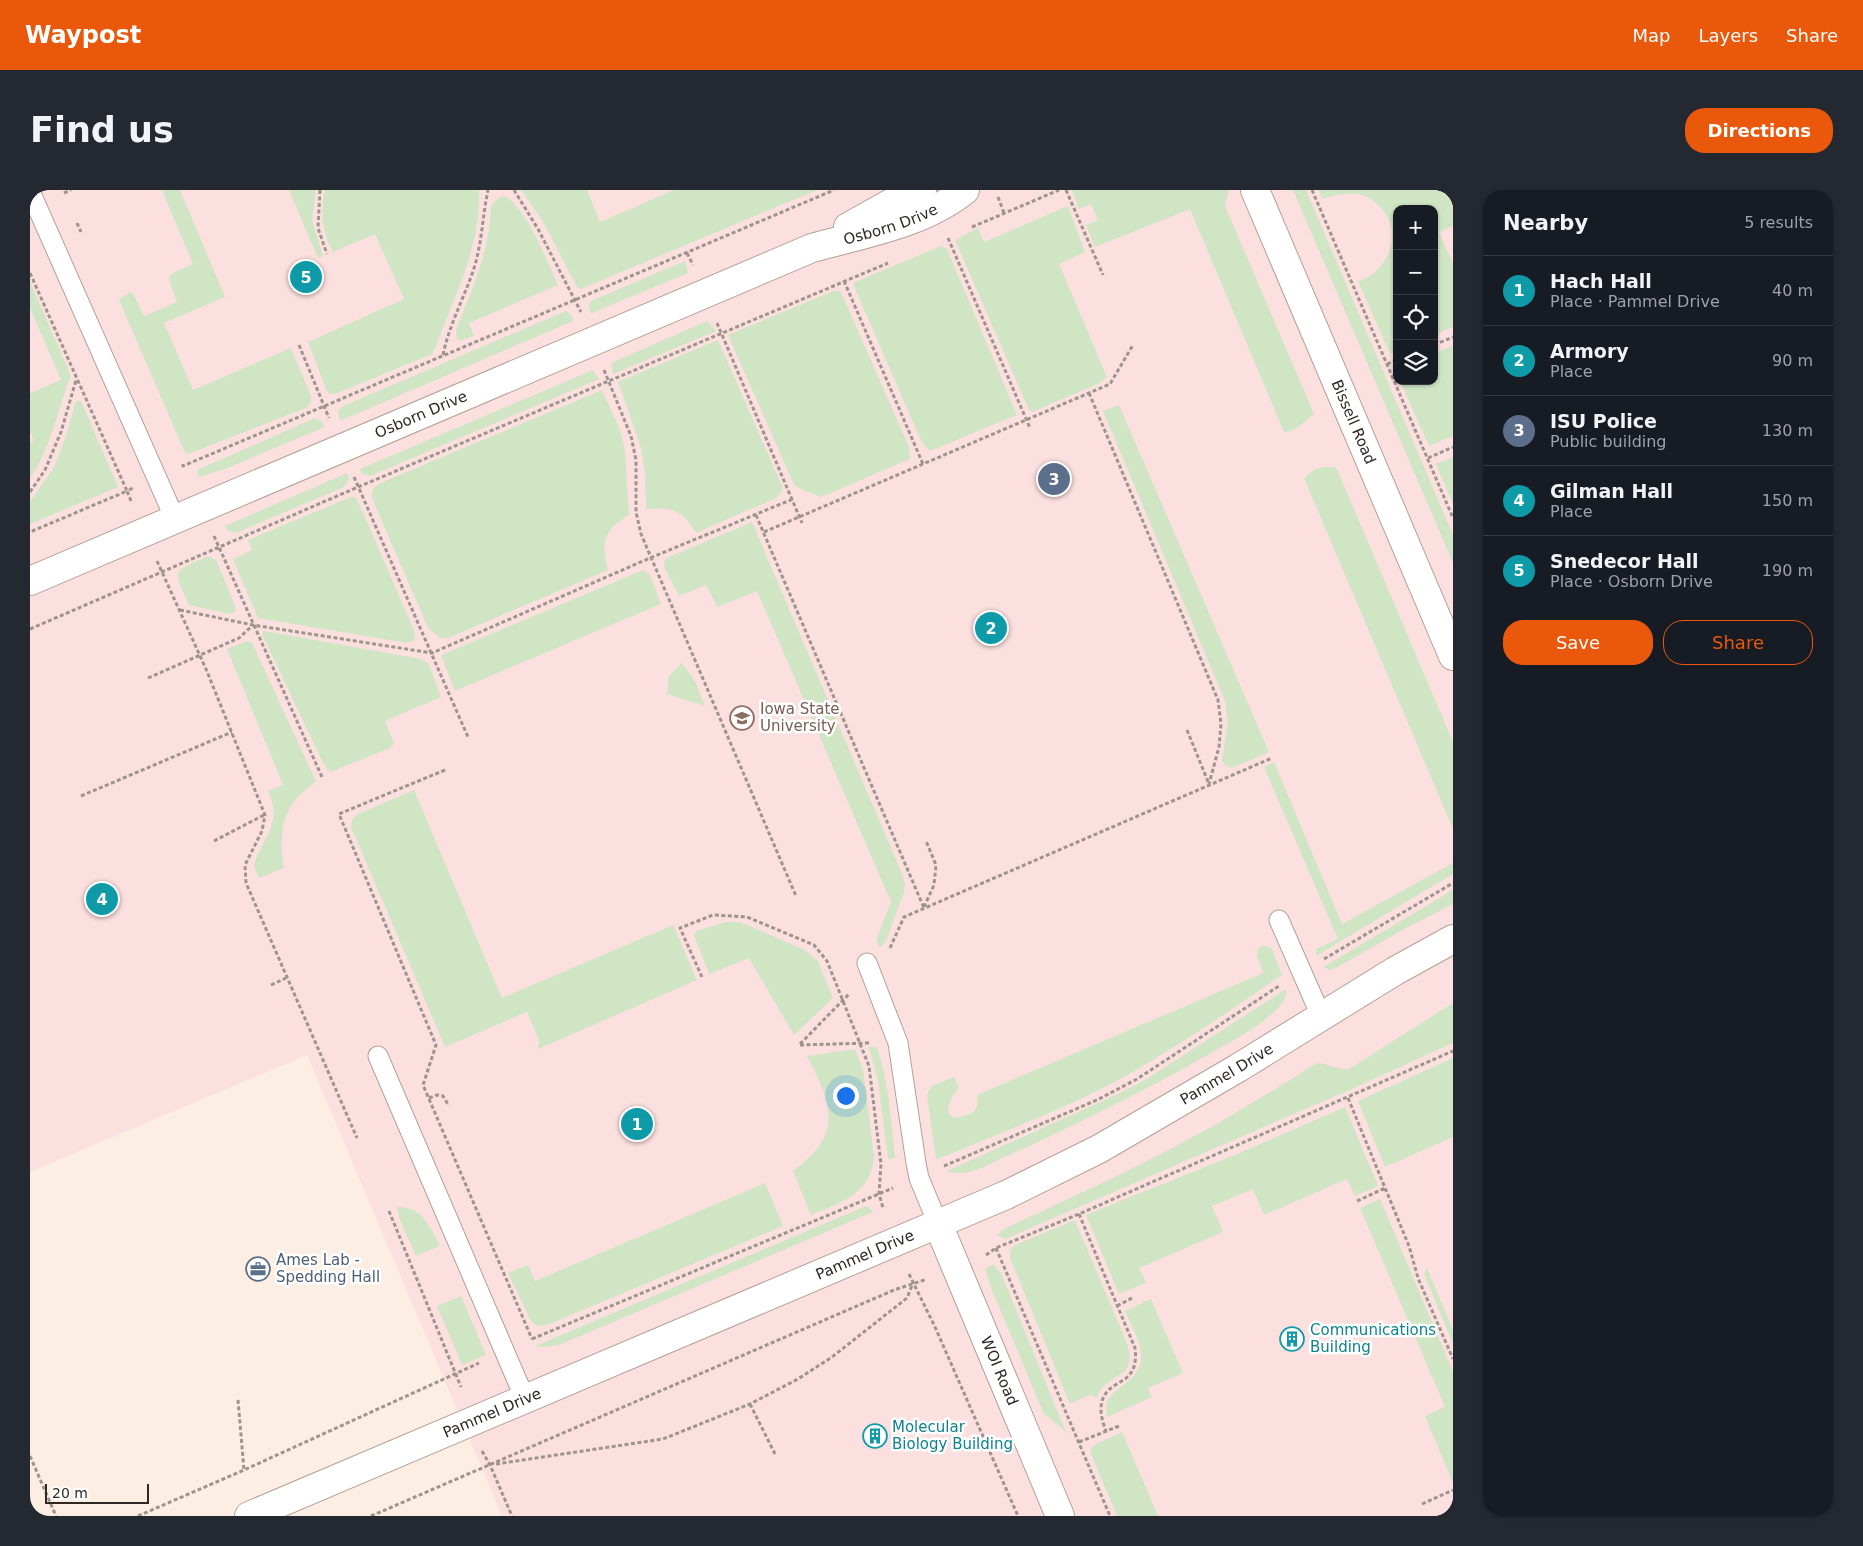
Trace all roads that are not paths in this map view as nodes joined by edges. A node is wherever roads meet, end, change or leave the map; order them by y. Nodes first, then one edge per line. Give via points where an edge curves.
1 (922, 190) edge
2 (965, 190) edge
3 (1255, 190) edge
4 (30, 191) edge
5 (812, 248) junction
6 (175, 519) junction
7 (30, 581) edge
8 (1453, 656) edge
9 (1279, 920) dead end
10 (1453, 939) edge
11 (867, 963) dead end
12 (1321, 1016) junction
13 (378, 1056) dead end
14 (938, 1224) junction
15 (526, 1399) junction
16 (249, 1516) edge
17 (1060, 1516) edge

1 - 5 street, Osborn Drive via 878,210
2 - 5 street, Osborn Drive via 944,205 916,218
3 - 8 street, Bissell Road
4 - 6 lane
5 - 6 street, Osborn Drive
6 - 7 street, Osborn Drive
9 - 12 lane
10 - 12 street, Pammel Drive
11 - 14 lane via 898,1043 919,1178
12 - 14 street, Pammel Drive via 1100,1149
13 - 15 lane
14 - 15 street, Pammel Drive
14 - 17 street, WOI Road
15 - 16 street, Pammel Drive

